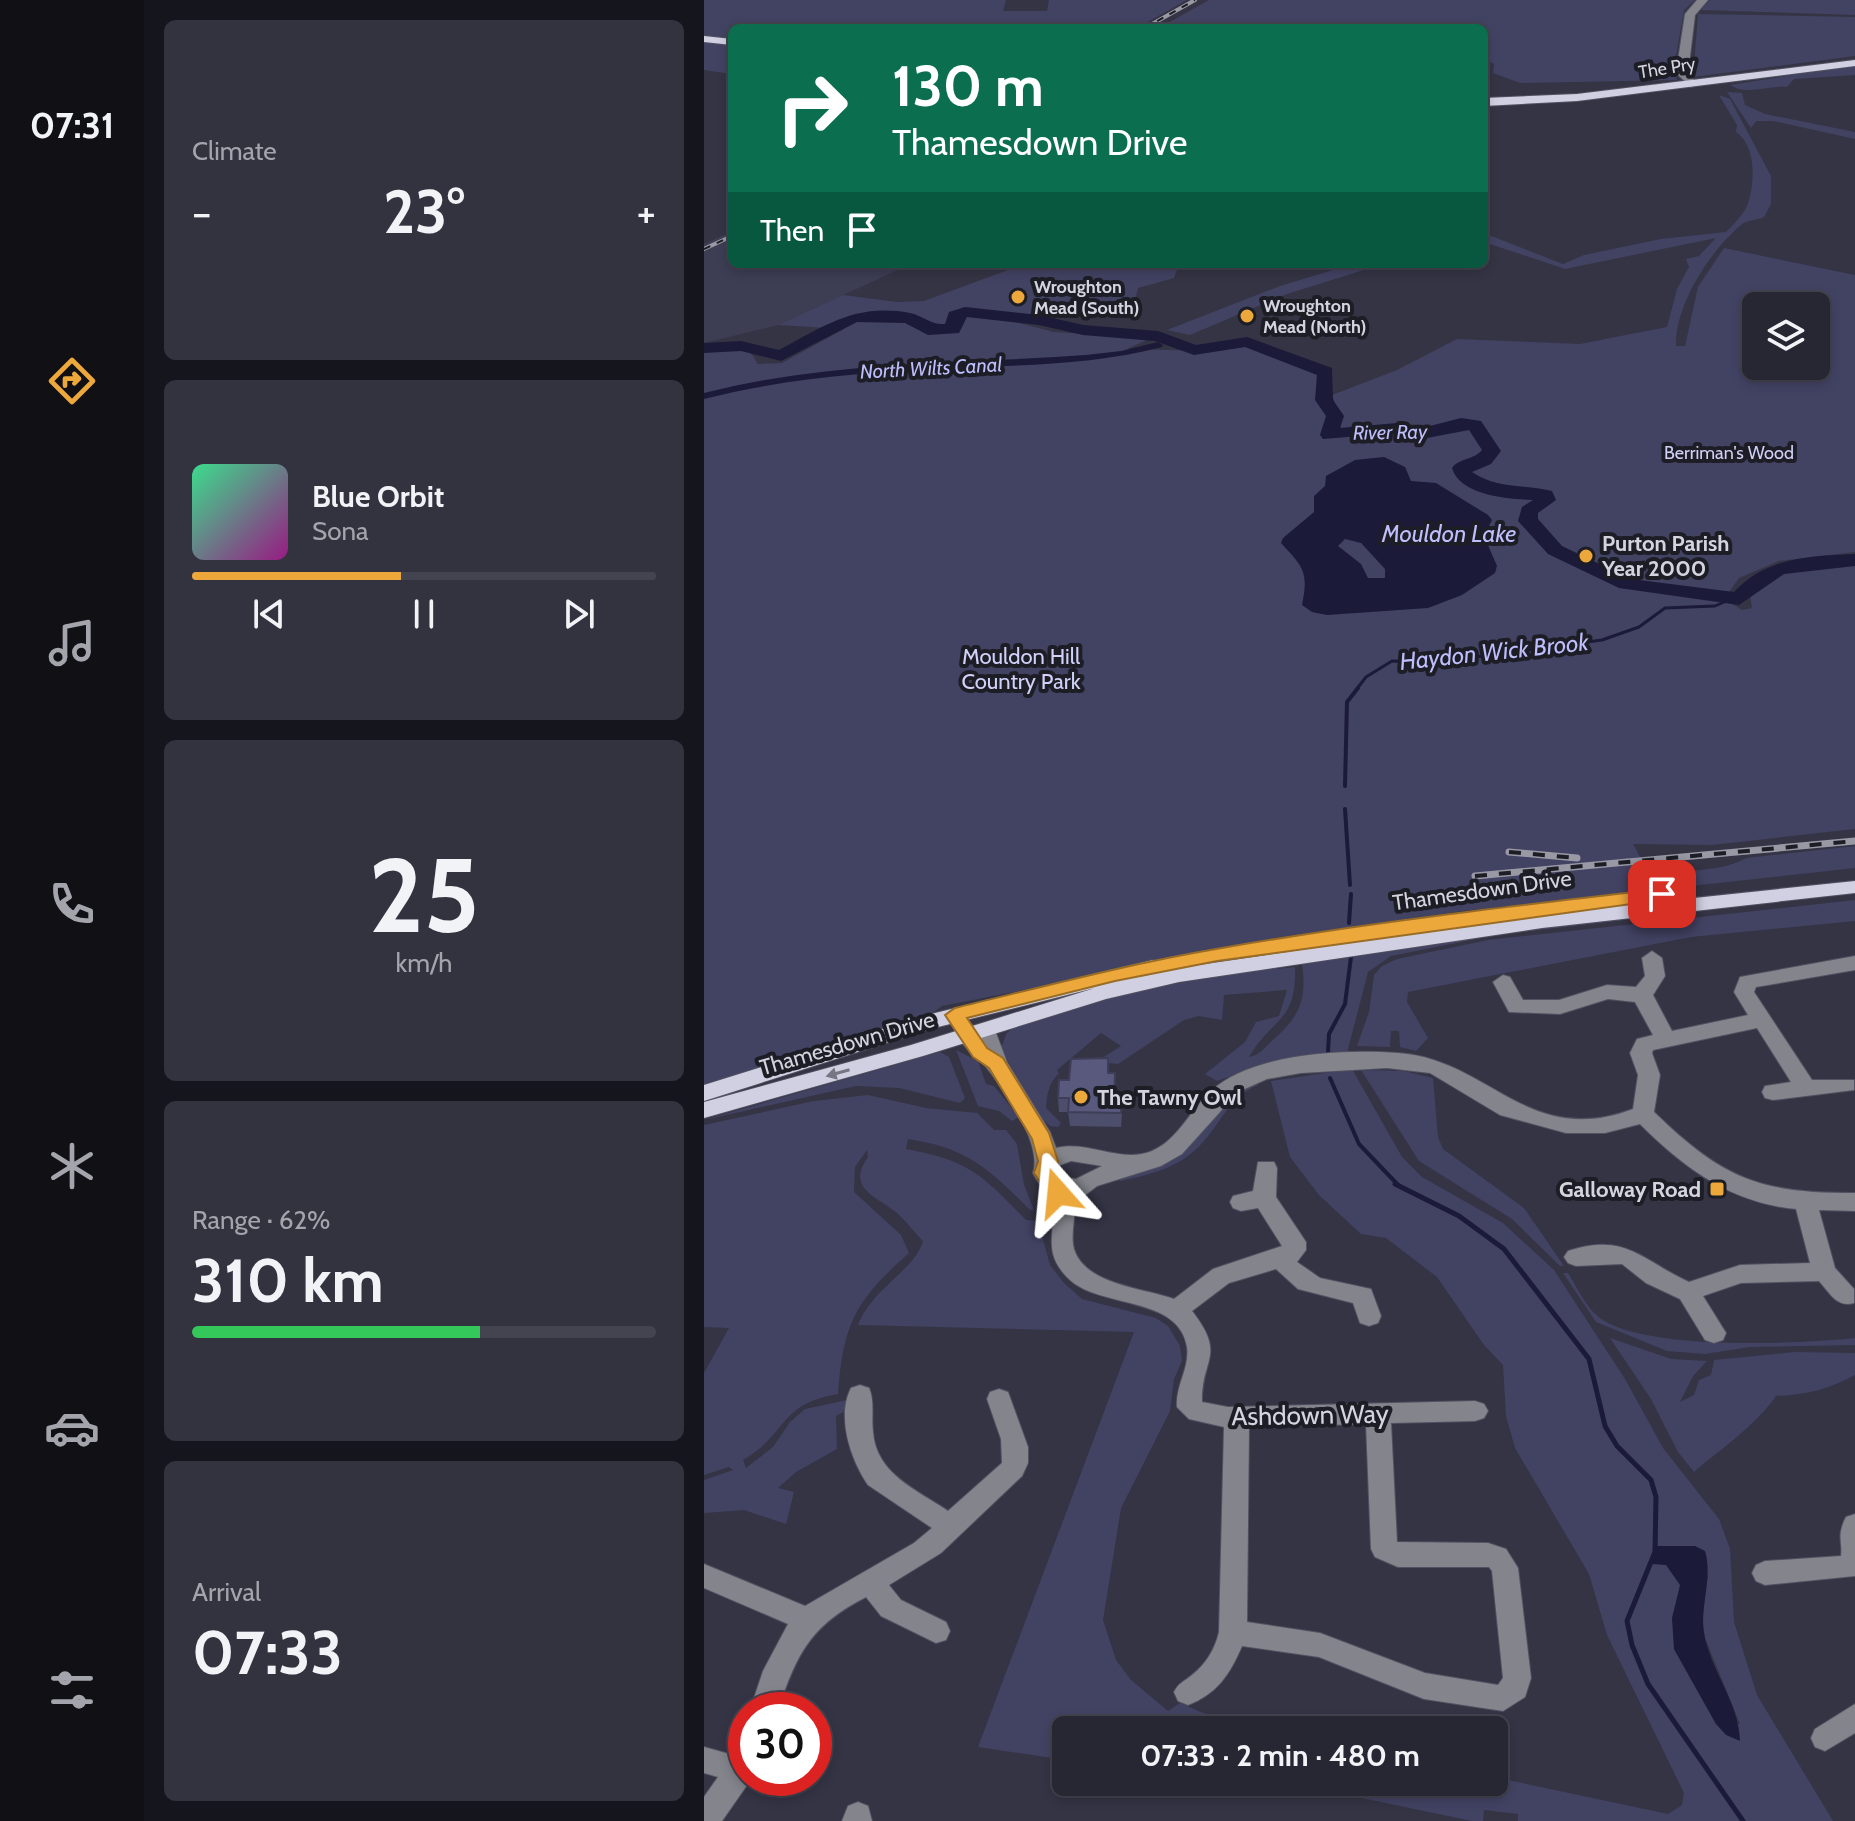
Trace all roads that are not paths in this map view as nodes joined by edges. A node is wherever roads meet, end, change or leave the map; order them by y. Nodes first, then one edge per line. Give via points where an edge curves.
1 (1703, 0) edge
2 (704, 39) edge
3 (728, 42) edge
4 (1855, 63) edge
5 (1691, 84) junction
6 (1488, 102) edge
7 (1855, 874) edge
8 (1855, 887) edge
9 (1371, 938) junction
10 (1275, 952) junction
11 (1652, 958) dead end
12 (1855, 963) edge
13 (1503, 982) dead end
14 (1642, 995) junction
15 (1762, 1020) junction
16 (971, 1023) junction
17 (1665, 1038) junction
18 (1846, 1085) dead end
19 (1805, 1087) junction
20 (1773, 1092) dead end
21 (704, 1093) edge
22 (704, 1110) edge
23 (1643, 1114) junction
24 (1057, 1157) junction
25 (1266, 1168) dead end
26 (1075, 1184) junction
27 (1855, 1202) edge
28 (1806, 1203) junction
29 (1576, 1257) dead end
30 (1282, 1258) junction
31 (1825, 1272) junction
32 (1688, 1292) junction
33 (1846, 1296) dead end
34 (1175, 1311) junction
35 (1369, 1316) dead end
36 (1714, 1333) dead end
37 (860, 1395) dead end
38 (999, 1399) dead end
39 (1475, 1411) dead end
40 (1378, 1414) junction
41 (1237, 1417) junction
42 (1855, 1525) edge
43 (951, 1527) junction
44 (1855, 1552) edge
45 (1855, 1559) edge
46 (1765, 1573) dead end
47 (704, 1576) edge
48 (870, 1581) junction
49 (806, 1619) junction
50 (936, 1631) dead end
51 (1233, 1632) junction
52 (770, 1692) edge
53 (1188, 1692) dead end
54 (1855, 1717) edge
55 (1825, 1738) dead end
56 (704, 1760) edge
57 (728, 1763) edge
58 (728, 1788) edge
59 (705, 1821) edge

1 - 5 street via 1690,14 1684,52 1682,73
2 - 3 main road
4 - 5 main road, The Pry via 1751,72
5 - 6 main road, The Pry
7 - 9 main road, Thamesdown Drive via 1587,902
8 - 9 main road, Thamesdown Drive
9 - 10 main road, Thamesdown Drive
10 - 16 main road, Thamesdown Drive
10 - 16 main road, Thamesdown Drive via 1115,974
11 - 14 street via 1655,976
12 - 15 street via 1747,982 1744,992
13 - 14 street via 1516,1007 1560,1007 1607,992
14 - 17 street
15 - 17 street
15 - 19 street
16 - 21 main road, Thamesdown Drive via 879,1047 840,1051
16 -> 22 main road, Thamesdown Drive
16 - 24 street via 980,1052 996,1063
17 - 23 street via 1649,1041 1641,1050 1649,1075
18 - 19 street
19 - 20 street
23 - 26 street via 1602,1126 1550,1123 1505,1107 1441,1068 1400,1060 1285,1069 1238,1083 1216,1099 1178,1147
23 - 28 street via 1717,1178 1776,1199
24 - 26 street
24 - 26 street via 1046,1178
25 - 30 street via 1253,1200 1296,1245
26 - 34 street via 1062,1249 1078,1274 1104,1289
27 - 28 street
28 - 31 street
29 - 32 street via 1626,1255
30 - 34 street via 1221,1276
30 - 35 street via 1288,1270 1307,1283 1363,1296
31 - 32 street via 1751,1272
31 - 33 street
32 - 36 street
34 - 41 street, Ashdown Way via 1199,1343 1201,1359 1189,1393 1190,1407 1213,1416
37 - 43 street via 849,1425 877,1477
38 - 43 street via 1013,1443 1014,1466
39 - 40 street, Ashdown Way
40 - 41 street, Ashdown Way
40 - 51 street via 1384,1549 1398,1555 1488,1555 1502,1561 1515,1688 1503,1698 1424,1686 1320,1645
41 - 51 street
42 - 44 street
43 - 48 street via 921,1552
45 - 46 street via 1847,1567
47 - 49 street
48 - 49 street via 834,1597
48 - 50 street via 891,1608
49 - 52 street via 785,1648
51 - 53 street via 1203,1685
54 - 55 street
56 - 57 street
58 - 59 street

